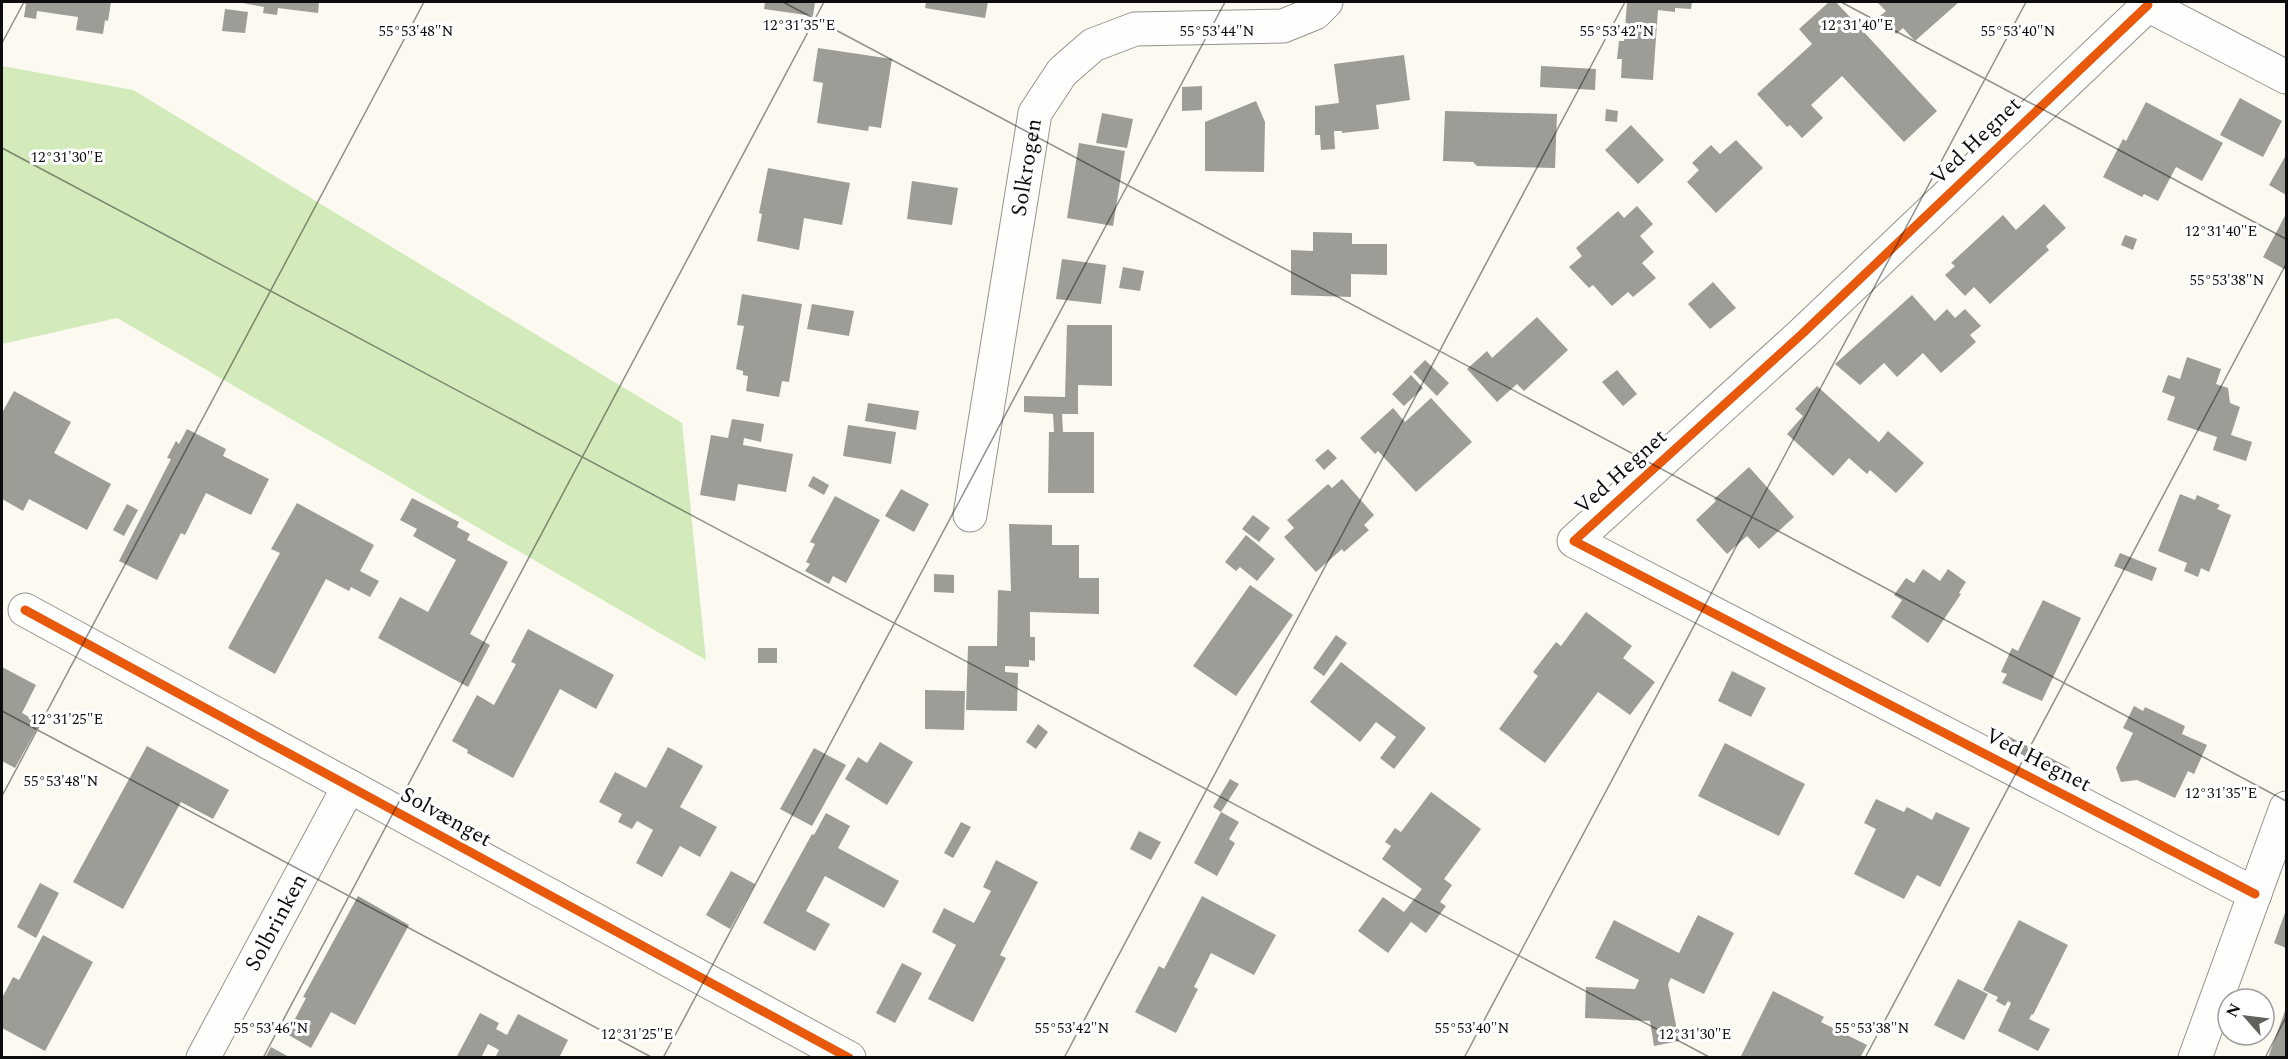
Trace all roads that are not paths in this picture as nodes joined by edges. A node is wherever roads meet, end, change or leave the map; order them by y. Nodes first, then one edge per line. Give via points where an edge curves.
1 (1326, 2) edge
2 (2145, 3) edge
3 (2286, 77) edge
4 (970, 515) dead end
5 (25, 610) dead end
6 (348, 786) junction
7 (2286, 808) edge
8 (2255, 894) junction
9 (203, 1058) edge
10 (849, 1058) edge
11 (2195, 1058) edge

1 - 4 street, Solkrogen via 1315,13 1283,26 1135,29 1093,45 1062,72 1035,113
2 - 3 street
2 - 8 street, Ved Hegnet via 1802,334 1574,542
5 - 6 street, Solvænget
6 - 9 street, Solbrinken
6 - 10 street, Solvænget
7 - 8 street
8 - 11 street

